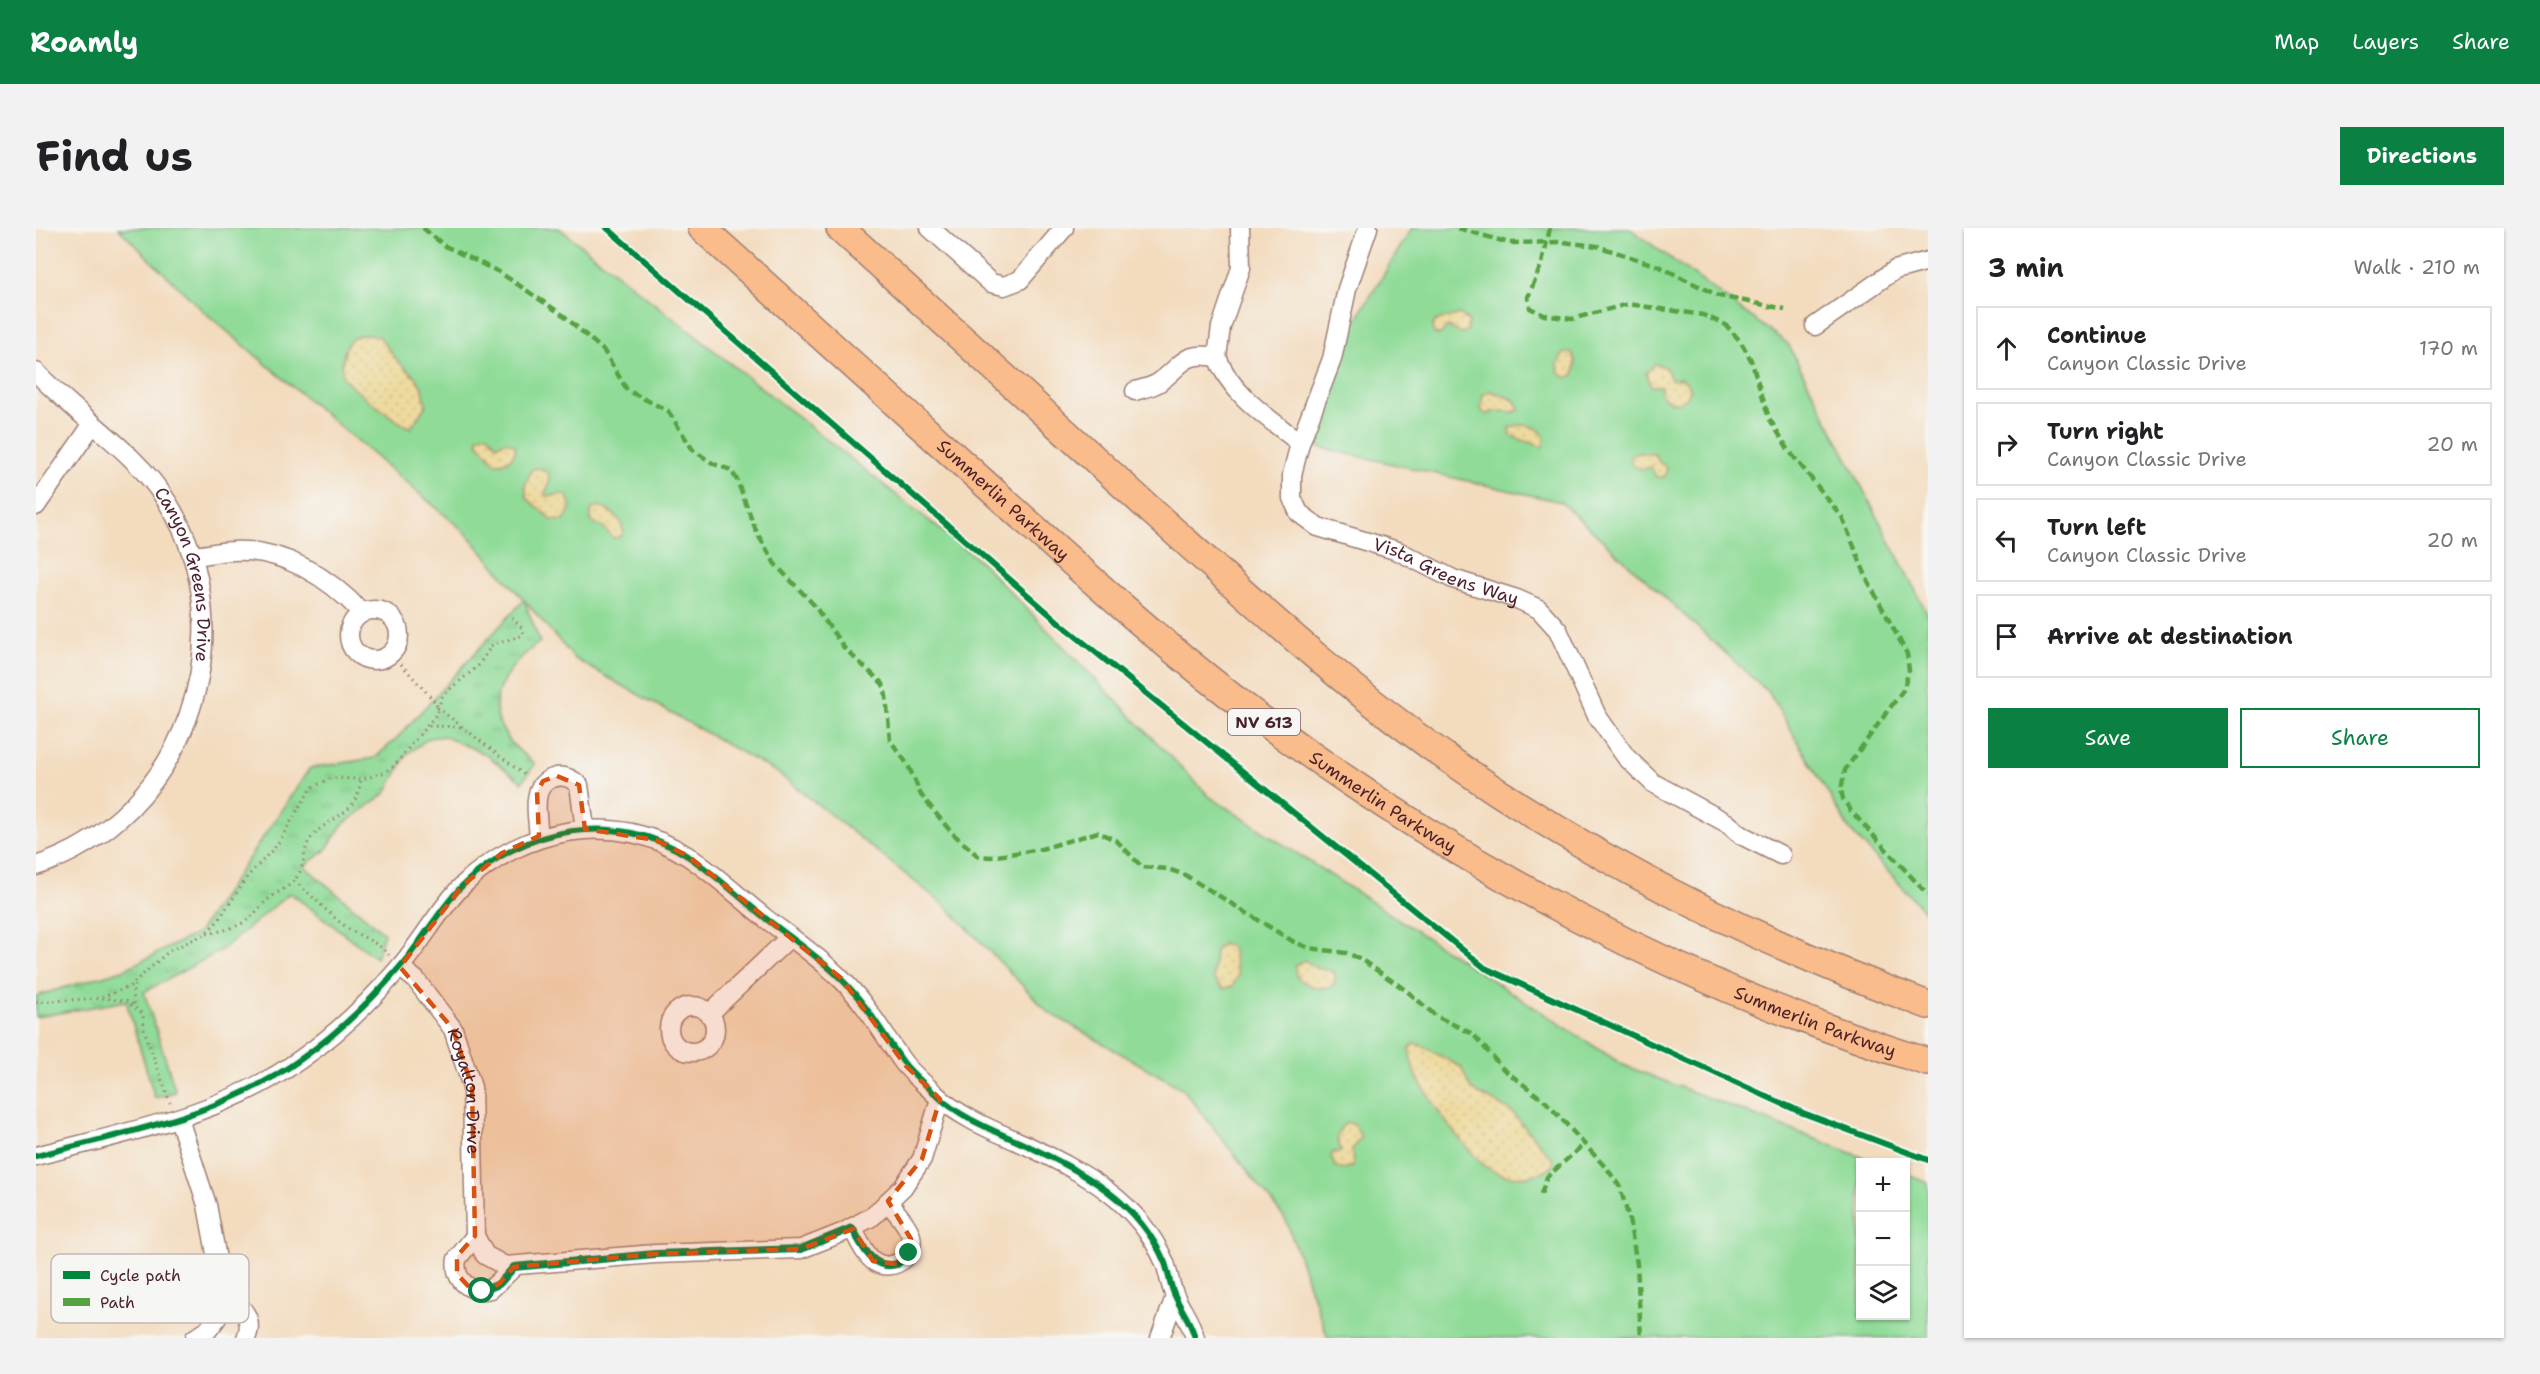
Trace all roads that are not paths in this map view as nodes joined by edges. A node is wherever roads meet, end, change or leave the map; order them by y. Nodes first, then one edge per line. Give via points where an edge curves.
1 (702, 228) edge
2 (840, 228) edge
3 (930, 228) edge
4 (1064, 228) edge
5 (1240, 228) edge
6 (1368, 228) edge
7 (1928, 261) edge
8 (1815, 326) dead end
9 (1217, 357) junction
10 (36, 372) edge
11 (1135, 391) dead end
12 (92, 425) junction
13 (1300, 443) junction
14 (36, 506) edge
15 (192, 556) junction
16 (362, 613) junction
17 (585, 829) junction
18 (539, 837) junction
19 (1780, 855) dead end
20 (36, 866) edge
21 (790, 937) junction
22 (400, 967) junction
23 (1928, 1005) edge
24 (709, 1014) dead end
25 (1928, 1062) edge
26 (940, 1099) junction
27 (179, 1119) junction
28 (36, 1156) edge
29 (888, 1201) junction
30 (852, 1228) junction
31 (475, 1236) junction
32 (217, 1254) edge
33 (514, 1267) junction
34 (1175, 1297) junction
35 (249, 1322) edge
36 (212, 1323) edge
37 (197, 1338) edge
38 (246, 1338) edge
39 (1160, 1338) edge
40 (1195, 1338) edge

1 - 25 highway, Summerlin Parkway / NV 613 via 1123,609 1250,711 1350,782 1490,869 1617,936 1758,1000
2 - 23 highway via 1237,587 1344,680 1452,762 1589,849 1676,896 1792,952
3 - 4 street via 991,283 1004,286 1020,280
5 - 9 street via 1241,268 1221,327
6 - 13 street, Vista Greens Way via 1347,289 1332,359
7 - 8 street via 1895,270
9 - 11 street via 1199,354 1184,359 1157,383
9 - 13 street via 1227,378 1248,401
10 - 12 street, Canyon Greens Drive
12 - 14 street
12 - 15 street, Canyon Greens Drive via 145,472 168,503
13 - 19 street, Vista Greens Way via 1292,475 1292,498 1299,513 1318,526 1398,551 1454,579 1517,598 1539,609 1558,630 1597,716 1626,757 1653,783
15 - 16 street via 234,551 263,553 301,565 345,594
15 - 20 street, Canyon Greens Drive via 203,608 204,651 198,689 185,730 164,768 138,802 92,841
16 - 16 street via 382,611 393,620 399,638 391,653 370,660 354,650 349,632
17 - 18 street
17 - 18 street via 579,785 573,779 557,776 543,781 537,792
17 - 21 street via 621,831 688,856
18 - 22 street via 502,853 462,886
21 - 24 street
21 - 26 street via 841,978 906,1066
22 - 27 street via 345,1025 301,1060 231,1099
22 - 31 street, Royalton Drive via 416,980 453,1029 472,1087
26 - 29 street via 922,1159
26 - 34 street via 974,1121 1083,1172 1108,1189 1140,1220 1164,1262
27 - 28 street
27 - 32 street via 207,1204
29 - 30 street
29 - 30 street via 911,1236 910,1250 902,1261 889,1266 876,1262
30 - 33 street via 801,1249 655,1254
31 - 33 street via 489,1258
31 - 33 street via 457,1258 458,1274 465,1284 478,1290 491,1289
34 - 39 street
34 - 40 street via 1191,1321
35 - 38 street
36 - 37 street

